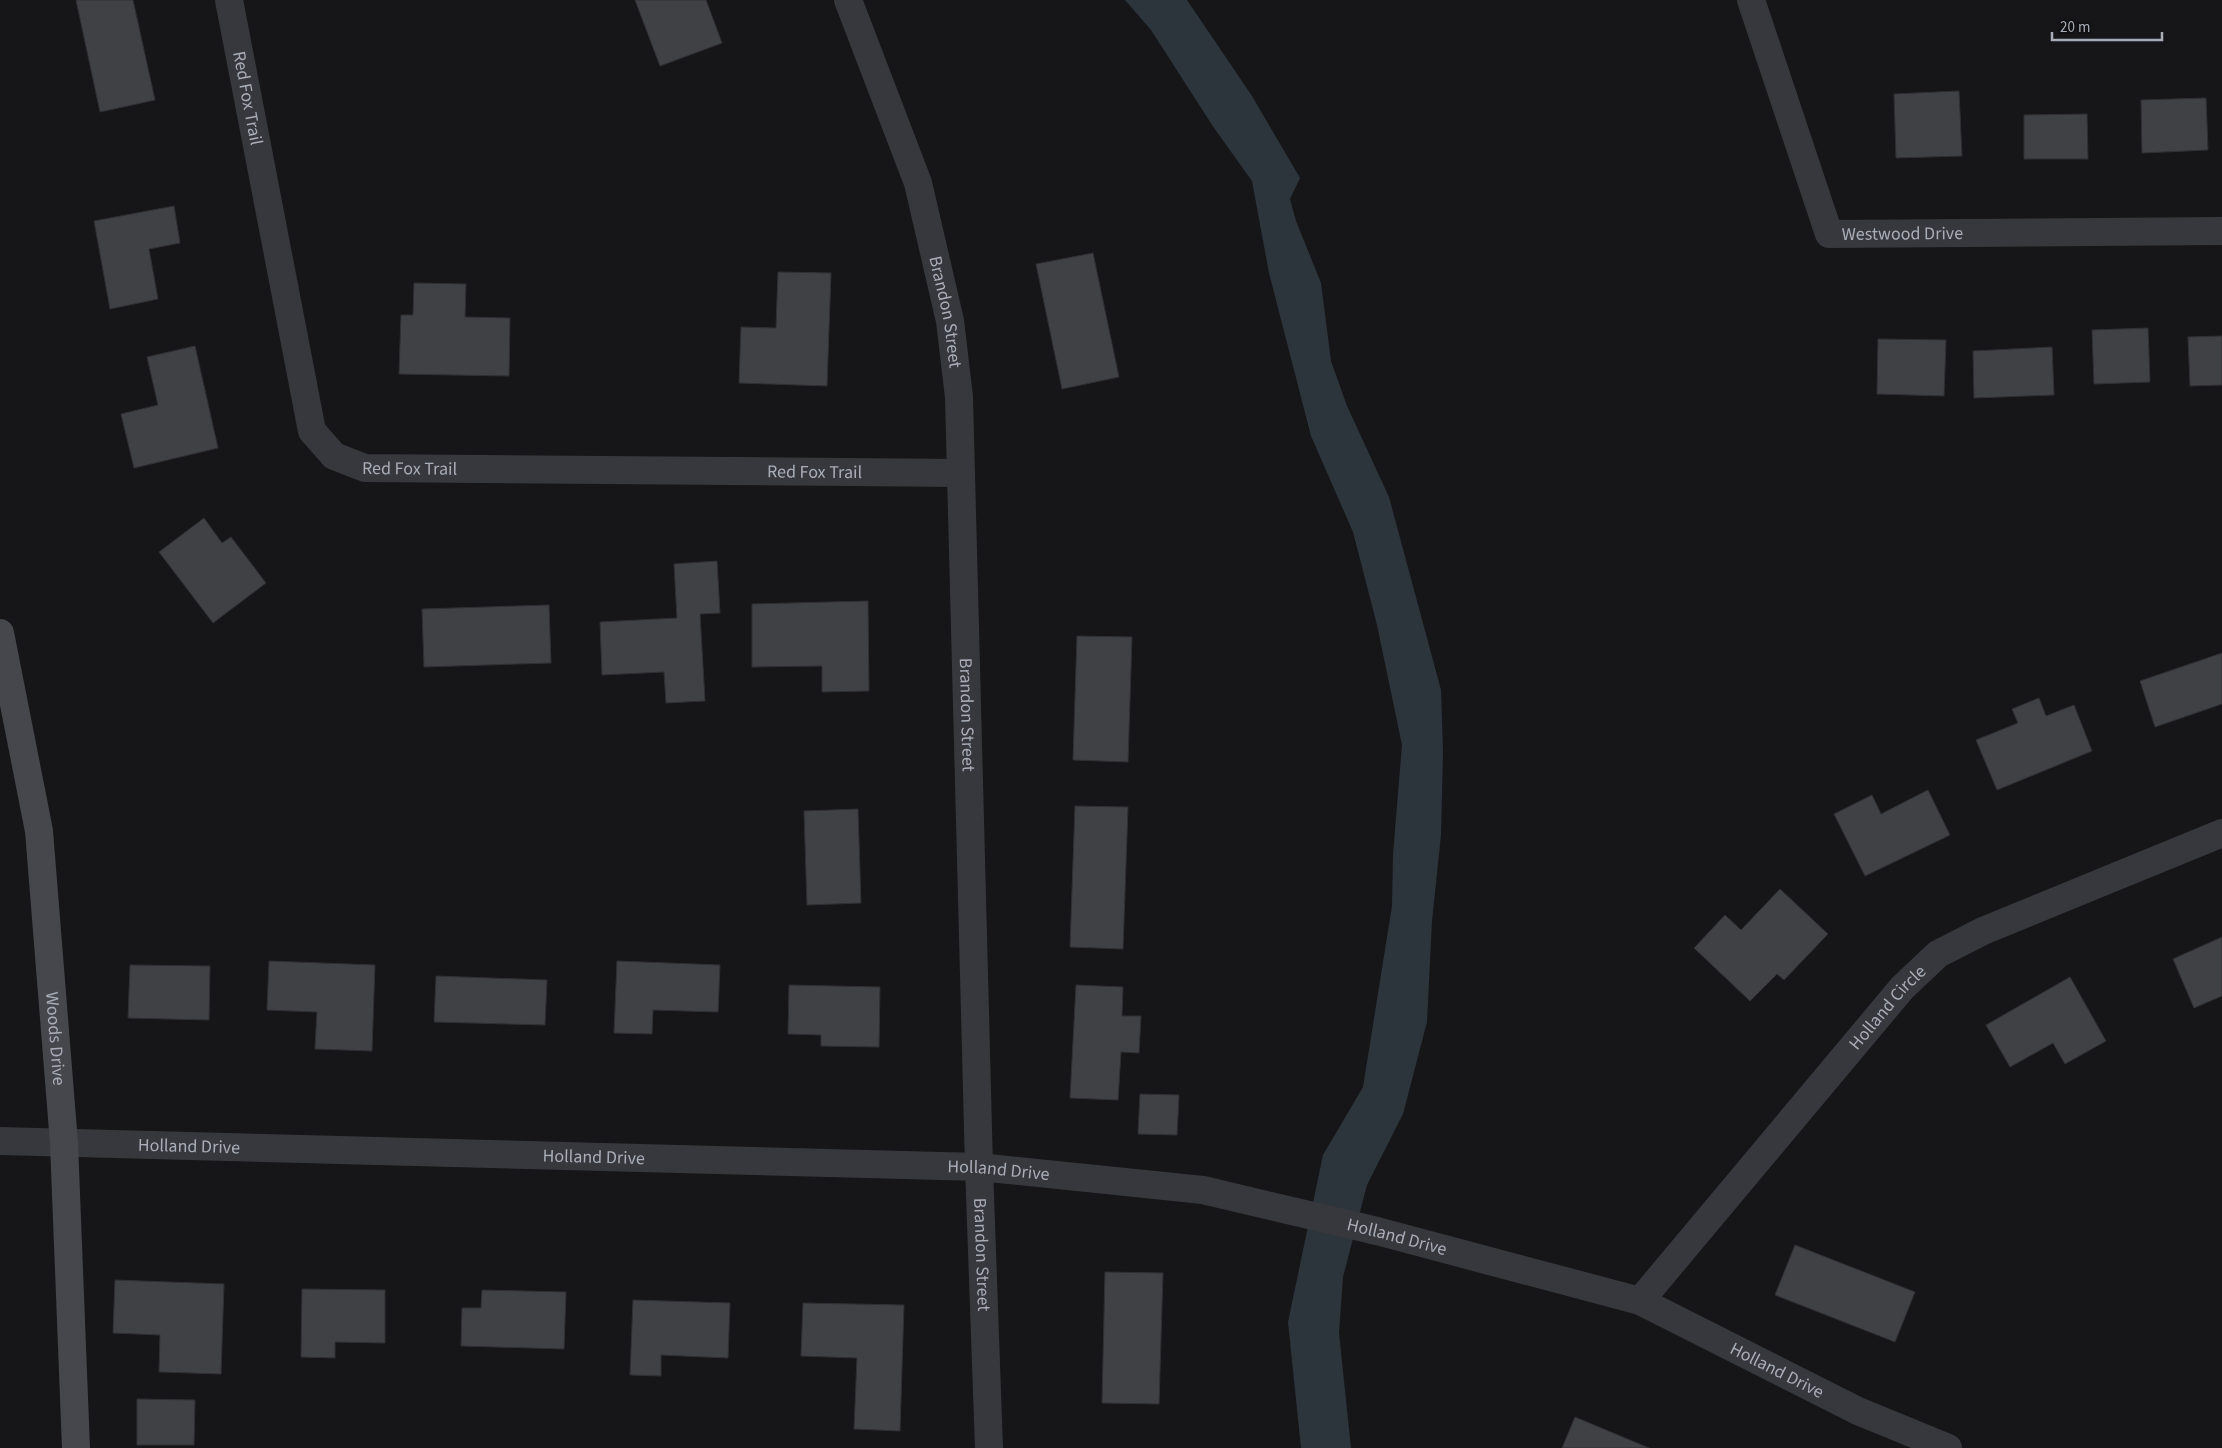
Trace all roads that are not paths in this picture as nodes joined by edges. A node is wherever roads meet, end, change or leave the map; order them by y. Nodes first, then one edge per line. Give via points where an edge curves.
1 (229, 0) edge
2 (848, 0) edge
3 (1751, 0) edge
4 (2222, 231) edge
5 (961, 474) junction
6 (0, 634) edge
7 (2222, 833) edge
8 (0, 1141) edge
9 (64, 1144) junction
10 (979, 1167) junction
11 (1640, 1301) junction
12 (76, 1448) edge
13 (989, 1448) edge
14 (1948, 1448) edge

1 - 5 street, Red Fox Trail via 312,431 334,456 366,468
2 - 5 street, Brandon Street via 918,183 950,321 959,397
3 - 4 street, Westwood Drive via 1829,234
5 - 10 street, Brandon Street
6 - 9 street, Woods Drive via 39,831
7 - 11 street, Holland Circle via 1983,932 1938,954 1902,988
8 - 9 street, Holland Drive
9 - 10 street, Holland Drive
9 - 12 street, Woods Drive
10 - 11 street, Holland Drive via 1203,1190 1377,1231
10 - 13 street, Brandon Street
11 - 14 street, Holland Drive via 1858,1411

